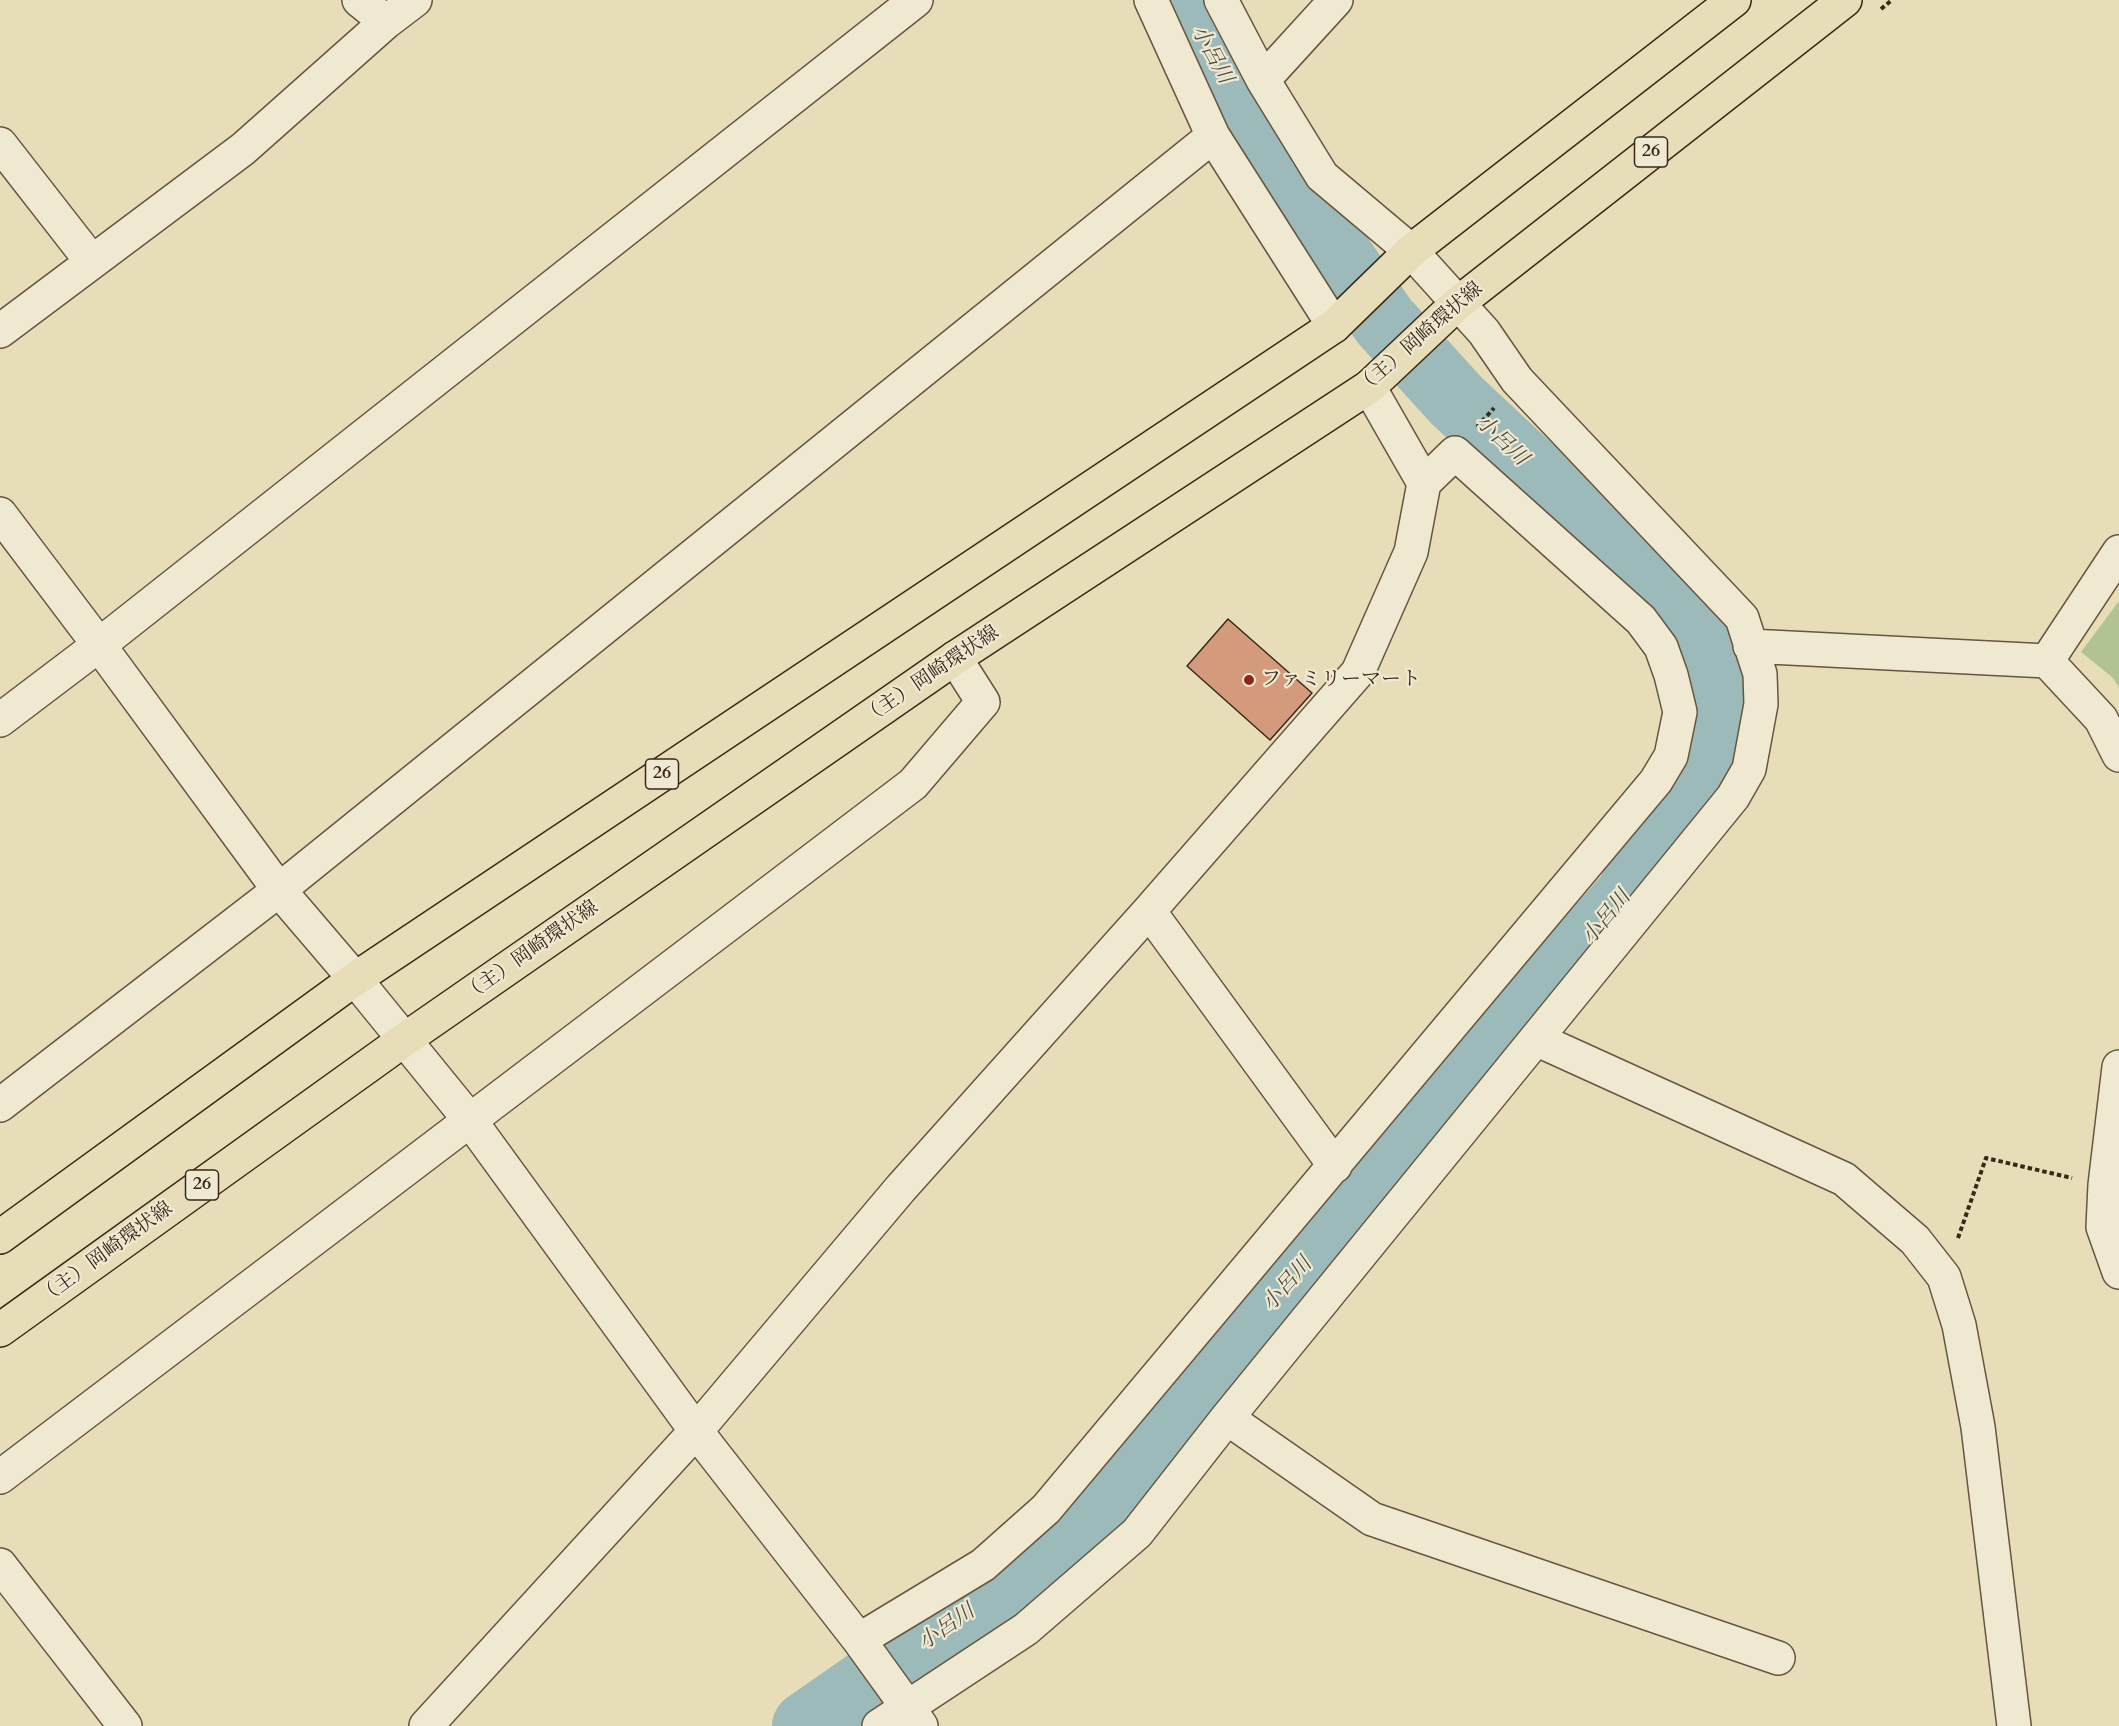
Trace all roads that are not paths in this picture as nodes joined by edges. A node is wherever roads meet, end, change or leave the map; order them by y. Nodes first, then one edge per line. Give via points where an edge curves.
1 (359, 0) edge
2 (416, 0) edge
3 (916, 0) edge
4 (1151, 0) edge
5 (1221, 0) edge
6 (1336, 0) edge
7 (1734, 0) edge
8 (1845, 0) edge
9 (386, 22) junction
10 (1263, 80) junction
11 (1213, 136) junction
12 (0, 144) edge
13 (1411, 250) junction
14 (92, 262) junction
15 (1458, 304) junction
16 (1334, 326) junction
17 (0, 331) edge
18 (1369, 387) junction
19 (1424, 483) junction
20 (0, 514) edge
21 (2119, 552) edge
22 (99, 645) junction
23 (1750, 646) junction
24 (955, 658) junction
25 (2047, 661) junction
26 (0, 720) edge
27 (2119, 755) edge
28 (279, 890) junction
29 (1149, 911) junction
30 (355, 979) junction
31 (1536, 1039) junction
32 (404, 1040) junction
33 (2119, 1068) edge
34 (0, 1105) edge
35 (469, 1119) junction
36 (1335, 1166) junction
37 (0, 1237) edge
38 (2119, 1272) edge
39 (0, 1330) edge
40 (1227, 1418) junction
41 (696, 1431) junction
42 (0, 1477) edge
43 (0, 1565) edge
44 (859, 1640) junction
45 (1778, 1658) dead end
46 (915, 1716) edge
47 (124, 1726) edge
48 (426, 1726) edge
49 (879, 1726) edge
50 (2014, 1726) edge

1 - 9 street
2 - 9 street
3 - 22 street
4 - 11 street
5 - 10 street
6 - 10 street
7 - 13 main road, 26
8 - 15 main road, （主）岡崎環状線 / 26
9 - 14 street via 243,149
10 - 13 street via 1322,176
11 - 16 street
11 - 28 street
12 - 14 street
13 - 15 street
13 - 16 main road, 26
14 - 17 street
15 - 18 main road, （主）岡崎環状線 / 26
15 - 23 street via 1484,332 1517,380 1742,618
16 - 30 main road, 26
18 - 19 street
18 - 24 main road, （主）岡崎環状線 / 26
19 - 29 street via 1411,552 1358,672
19 - 36 street via 1455,453 1641,620 1661,647 1680,712 1671,756 1656,781
20 - 22 street
21 - 25 street
22 - 26 street
22 - 28 street
23 - 25 street
23 - 31 street via 1760,674 1761,704 1749,770 1733,797
24 - 32 main road, （主）岡崎環状線 / 26
24 - 35 street via 983,702 913,784
25 - 27 street via 2101,719
28 - 30 street
28 - 34 street
29 - 36 street
29 - 41 street via 901,1188
30 - 32 street
30 - 37 main road, 26
31 - 40 street
31 - 50 street via 1844,1179 1915,1240 1944,1277 1959,1325 1978,1427
32 - 35 street
32 - 39 main road, （主）岡崎環状線 / 26
33 - 38 street via 2103,1227
35 - 41 street
35 - 42 street
36 - 44 street via 1046,1509 983,1565
40 - 45 street via 1372,1519
40 - 46 street via 1137,1533 1026,1629
41 - 44 street
41 - 48 street
43 - 47 street
44 - 46 street
46 - 49 street

